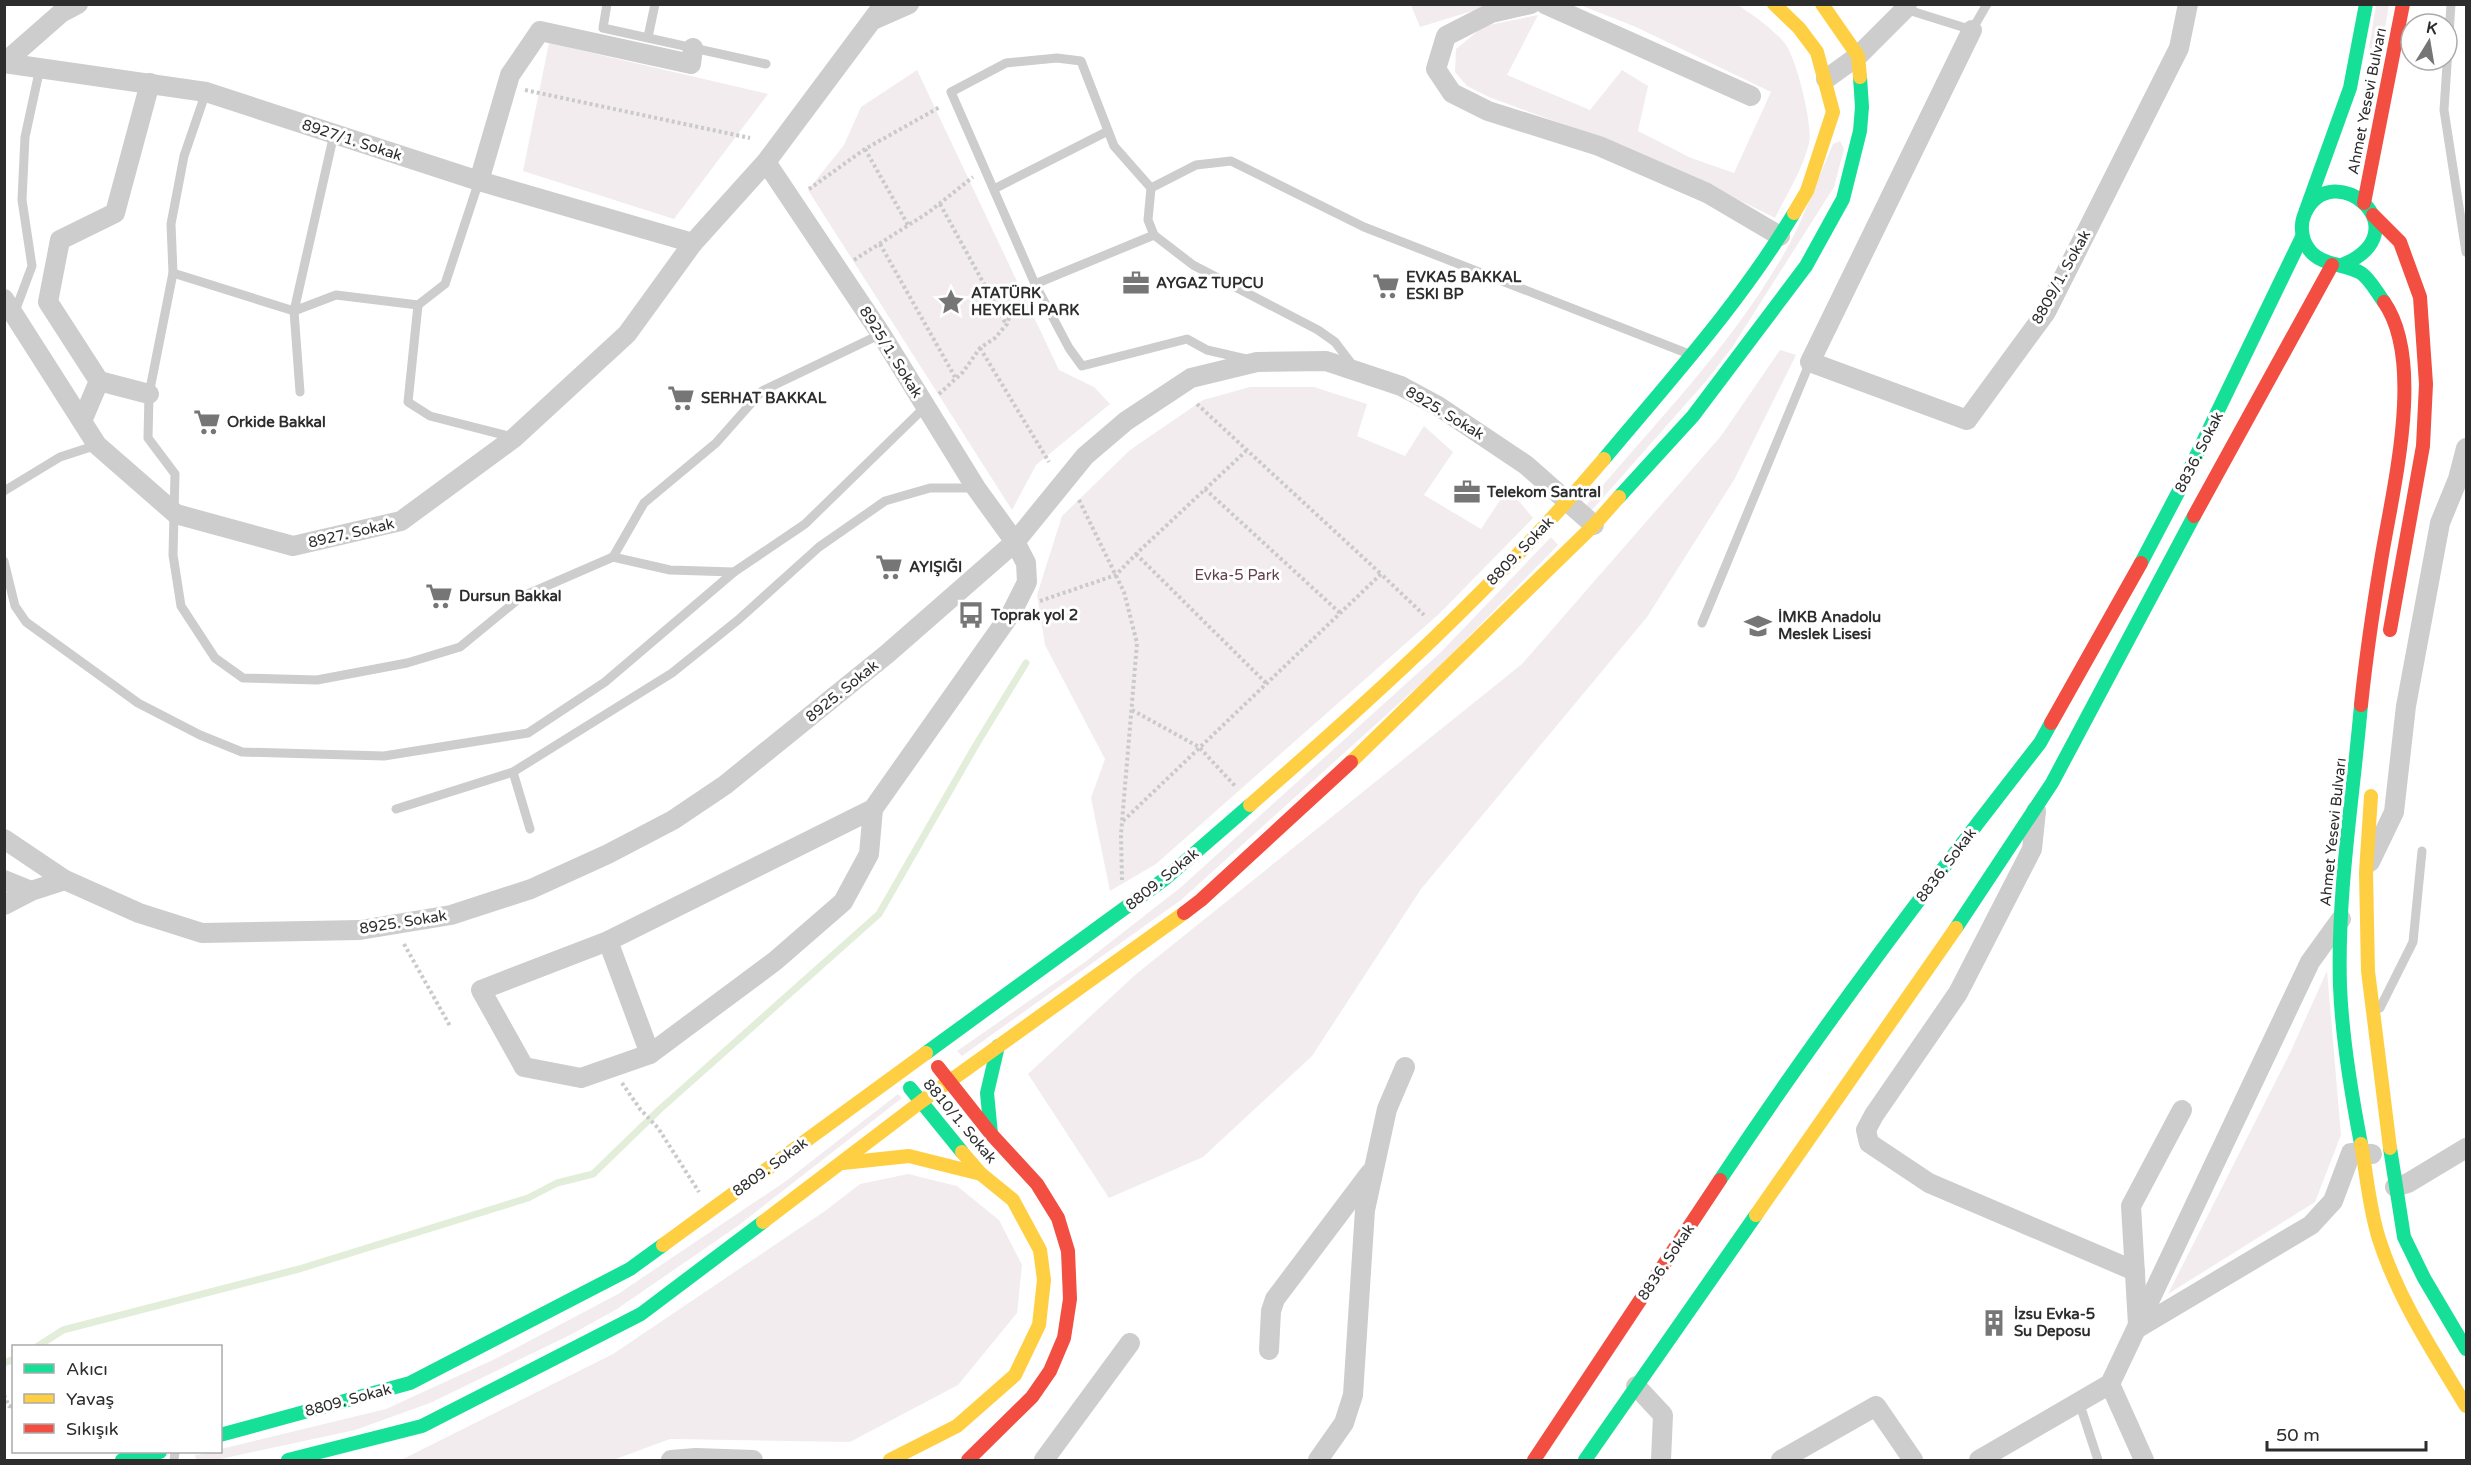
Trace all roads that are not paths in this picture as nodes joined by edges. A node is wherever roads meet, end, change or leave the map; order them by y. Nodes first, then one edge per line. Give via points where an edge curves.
1 (607, 4) edge
2 (655, 4) edge
3 (909, 4) edge
4 (1531, 4) edge
5 (1545, 4) edge
6 (1774, 4) edge
7 (1822, 4) edge
8 (1987, 4) edge
9 (2187, 4) edge
10 (2366, 4) edge
11 (2403, 4) edge
12 (2451, 4) edge
13 (67, 7) edge
14 (1906, 7) edge
15 (880, 12) edge
16 (1972, 30) junction
17 (648, 38) junction
18 (693, 48) junction
19 (1858, 56) junction
20 (4, 63) edge
21 (766, 64) dead end
22 (40, 68) junction
23 (1826, 80) junction
24 (150, 83) junction
25 (206, 92) junction
26 (1750, 96) dead end
27 (1108, 131) junction
28 (334, 134) junction
29 (766, 162) junction
30 (480, 181) junction
31 (1151, 188) junction
32 (994, 189) junction
33 (2364, 203) junction
34 (2305, 214) junction
35 (2373, 215) junction
36 (1154, 235) junction
37 (1780, 236) junction
38 (2302, 237) junction
39 (693, 243) junction
40 (2466, 252) edge
41 (2337, 265) junction
42 (173, 273) junction
43 (1035, 284) junction
44 (418, 305) junction
45 (9, 306) edge
46 (294, 311) junction
47 (881, 334) junction
48 (1692, 355) junction
49 (1257, 362) junction
50 (1810, 362) junction
51 (1356, 370) junction
52 (99, 381) junction
53 (300, 392) dead end
54 (149, 394) junction
55 (929, 403) junction
56 (82, 421) junction
57 (514, 438) junction
58 (98, 445) junction
59 (2466, 448) edge
60 (976, 488) junction
61 (4, 491) edge
62 (1566, 503) junction
63 (176, 514) junction
64 (1594, 525) junction
65 (1015, 542) junction
66 (613, 557) junction
67 (4, 561) edge
68 (734, 572) junction
69 (1702, 623) dead end
70 (2388, 640) dead end
71 (513, 772) junction
72 (2372, 780) dead end
73 (2037, 807) junction
74 (396, 809) dead end
75 (873, 809) junction
76 (530, 829) dead end
77 (4, 839) edge
78 (2422, 851) dead end
79 (2366, 872) junction
80 (4, 880) edge
81 (65, 880) junction
82 (30, 891) junction
83 (4, 904) edge
84 (2341, 919) junction
85 (608, 941) junction
86 (2374, 1022) junction
87 (998, 1046) junction
88 (650, 1054) junction
89 (926, 1054) junction
90 (1405, 1067) dead end
91 (897, 1074) junction
92 (950, 1080) junction
93 (922, 1101) junction
94 (2182, 1110) dead end
95 (991, 1134) junction
96 (2466, 1148) edge
97 (2389, 1153) junction
98 (2363, 1154) junction
99 (843, 1163) junction
100 (1375, 1167) junction
101 (981, 1174) junction
102 (2395, 1187) junction
103 (2135, 1271) junction
104 (2138, 1328) junction
105 (1130, 1343) dead end
106 (2466, 1349) edge
107 (1269, 1350) dead end
108 (2110, 1384) junction
109 (1636, 1386) junction
110 (2079, 1402) junction
111 (2466, 1406) edge
112 (222, 1434) edge
113 (156, 1453) edge
114 (713, 1460) edge
115 (122, 1461) edge
116 (288, 1461) edge
117 (671, 1461) edge
118 (753, 1461) edge
119 (890, 1461) edge
120 (968, 1461) edge
121 (1044, 1461) edge
122 (1318, 1461) edge
123 (1534, 1461) edge
124 (1585, 1461) edge
125 (1660, 1461) edge
126 (1781, 1461) edge
127 (1913, 1461) edge
128 (1979, 1461) edge
129 (2098, 1461) edge
130 (2144, 1461) edge

1 - 17 lane via 603,28
2 - 17 lane
3 - 15 street
4 - 37 street via 1491,13 1446,36 1436,69 1452,93 1488,111 1599,146 1707,193
5 - 26 street
6 - 23 street via 1817,52
7 - 19 street
8 - 16 lane
9 - 50 street, 8809/1. Sokak via 2179,48 2046,312 1967,420
10 - 34 street via 2350,88
11 - 33 street, Ahmet Yesevi Bulvarı
12 - 40 lane via 2444,110
13 - 20 street
14 - 16 lane
14 - 19 street
15 - 29 street, 8927. Sokak
16 - 50 street
17 - 18 lane
18 - 21 lane
18 - 30 street via 691,64 540,31 510,75
19 - 23 street
19 - 64 street via 1862,107 1857,143 1843,199 1806,266 1693,416
20 - 22 street, 8927/1. Sokak
22 - 24 street, 8927/1. Sokak
22 - 45 lane via 25,137 21,200 32,266
23 - 37 street, 8809. Sokak via 1833,112 1807,191
24 - 25 street, 8927/1. Sokak
24 - 52 street via 115,213 60,240 48,302
25 - 28 street, 8927/1. Sokak
25 - 42 lane via 184,156 171,224
27 - 31 lane via 1114,146
27 - 32 lane
27 - 32 lane via 1081,61 1057,58 1006,63 951,92
28 - 30 street, 8927/1. Sokak
28 - 46 lane
29 - 39 street, 8927. Sokak
29 - 47 street, 8925/1. Sokak
30 - 39 street, 8927/1. Sokak
30 - 44 lane via 445,284
31 - 36 lane via 1148,220
31 - 48 lane via 1196,165 1231,162 1364,227
32 - 43 lane
33 - 34 street via 2358,197 2334,192 2311,203
33 - 35 street
34 - 38 street
35 - 41 street via 2370,248 2362,257
35 - 70 street via 2400,242 2420,297 2426,384 2423,446
36 - 43 lane
36 - 51 lane via 1193,265 1318,330 1335,342
37 - 48 street, 8809. Sokak
38 - 41 street via 2313,255
38 - 123 street, 8836. Sokak via 2161,526 2040,743 1937,875 1772,1102
39 - 57 street, 8927. Sokak via 627,334
41 - 73 street via 2189,525
41 - 84 street, Ahmet Yesevi Bulvarı via 2363,274 2397,323 2404,379 2400,454 2368,649
42 - 46 lane
42 - 54 lane
43 - 49 lane via 1082,366 1187,339 1208,350
44 - 46 lane via 336,294
44 - 57 lane via 408,402 430,416
45 - 56 street, 8927. Sokak
46 - 53 lane
47 - 55 street, 8925/1. Sokak
47 - 66 lane via 762,391 716,443 644,503
48 - 62 street, 8809. Sokak
49 - 51 street, 8925. Sokak via 1326,361
49 - 65 street, 8925. Sokak via 1191,378 1126,421 1084,456
50 - 69 lane
51 - 62 street, 8925. Sokak via 1401,386 1438,406 1526,465
52 - 54 street
52 - 56 street
54 - 63 lane via 148,438 175,474
55 - 60 street, 8925/1. Sokak
55 - 68 lane via 805,524
56 - 58 street, 8927. Sokak
57 - 63 street, 8927. Sokak via 401,521 293,546
58 - 61 lane via 60,457
58 - 63 street, 8927. Sokak
59 - 79 street via 2440,523 2406,706 2394,812
60 - 65 street, 8925/1. Sokak
60 - 71 lane via 930,488 885,501 819,548 672,673
62 - 64 street, 8925. Sokak
62 - 89 street, 8809. Sokak via 1350,718 1166,879
63 - 66 lane via 174,555 181,606 215,658 243,678 317,680 407,663 460,647 521,597
64 - 87 street via 1383,733 1201,900
65 - 75 street, 8925/1. Sokak via 1026,563 1027,582 1012,612
65 - 81 street, 8925. Sokak via 887,654 725,784 673,820 531,889 451,915 360,930 202,933 138,913
66 - 68 lane via 670,570
67 - 68 lane via 15,606 26,622 138,703 200,735 242,752 384,756 528,733 605,682
71 - 74 lane
71 - 76 lane
72 - 79 street
73 - 103 street via 2032,849 1958,993 1866,1130 1869,1143 1929,1183
73 - 109 street
75 - 85 street
75 - 88 street via 869,854 843,902 775,961
77 - 81 street, 8925. Sokak
78 - 86 lane via 2413,942
79 - 86 street via 2368,971
80 - 82 street
81 - 82 street
82 - 83 street
84 - 98 street, Ahmet Yesevi Bulvarı via 2340,987 2346,1062
84 - 104 street via 2310,962
85 - 88 street
85 - 88 street via 481,990 524,1067 581,1078
86 - 97 street
87 - 92 street
87 - 95 street via 987,1093
89 - 91 street, 8809. Sokak
89 - 92 street, 8810/1. Sokak
90 - 100 street via 1387,1109
91 - 93 street, 8810/1. Sokak
91 - 112 street, 8809. Sokak via 630,1269 410,1383
92 - 93 street
92 - 95 street, 8810/1. Sokak
93 - 99 street
93 - 101 street, 8810/1. Sokak
94 - 103 street via 2131,1206
95 - 120 street, 8810/1. Sokak via 1037,1184 1058,1218 1068,1251 1070,1299 1064,1338 1050,1371 1032,1397
96 - 102 street
97 - 98 street
97 - 102 street
98 - 104 street via 2351,1153 2333,1201 2311,1225
98 - 111 street, Ahmet Yesevi Bulvarı via 2380,1245 2400,1290
99 - 101 street via 909,1156
99 - 116 street via 641,1314 422,1426
100 - 107 street via 1275,1299
100 - 122 street via 1365,1210 1353,1395 1344,1423
101 - 119 street, 8810/1. Sokak via 1013,1200 1040,1250 1044,1280 1039,1325 1015,1375 991,1397 957,1426
102 - 106 street via 2404,1237
103 - 104 street
104 - 108 street
105 - 121 street
108 - 110 street
108 - 130 street
109 - 124 street
109 - 125 street via 1663,1415
110 - 128 street
110 - 129 lane
113 - 115 street
114 - 117 street
114 - 118 street
126 - 127 street via 1876,1406

